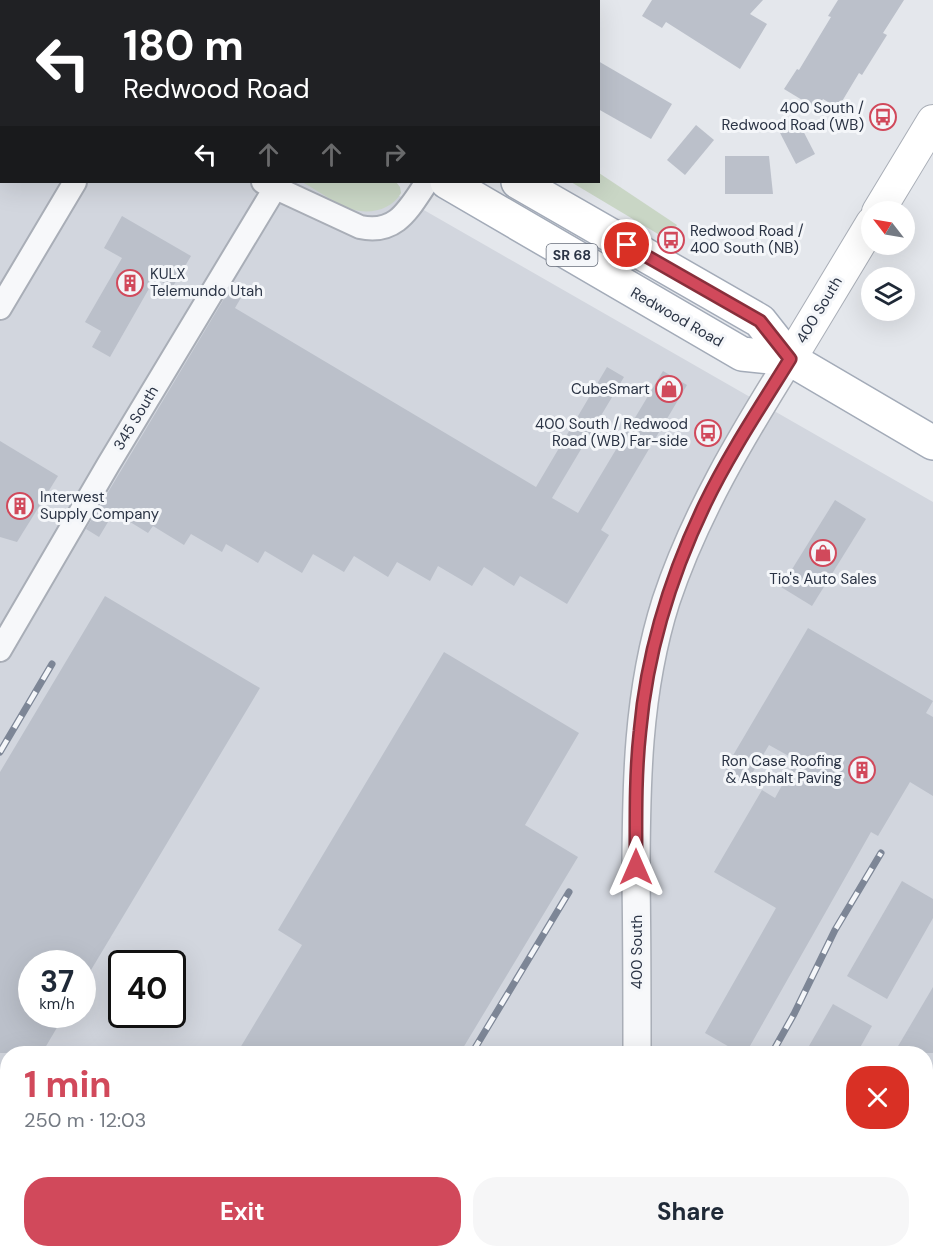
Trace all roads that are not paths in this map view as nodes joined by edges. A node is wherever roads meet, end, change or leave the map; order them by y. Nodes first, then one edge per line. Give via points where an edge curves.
1 (933, 121) edge
2 (74, 183) edge
3 (426, 183) edge
4 (449, 183) edge
5 (520, 183) edge
6 (269, 185) edge
7 (885, 201) edge
8 (861, 241) edge
9 (0, 308) edge
10 (790, 359) junction
11 (933, 443) edge
12 (0, 650) edge
13 (637, 1046) edge

1 - 7 main road
2 - 9 street
3 - 6 street via 396,223 372,230
4 - 10 main road, Redwood Road / SR 68 via 741,354
5 - 10 main road, Redwood Road / SR 68 via 760,321
6 - 12 street, 345 South
8 - 10 main road, 400 South
10 - 11 main road, Redwood Road / SR 68
10 - 13 street, 400 South via 705,505 677,570 650,667 636,790

